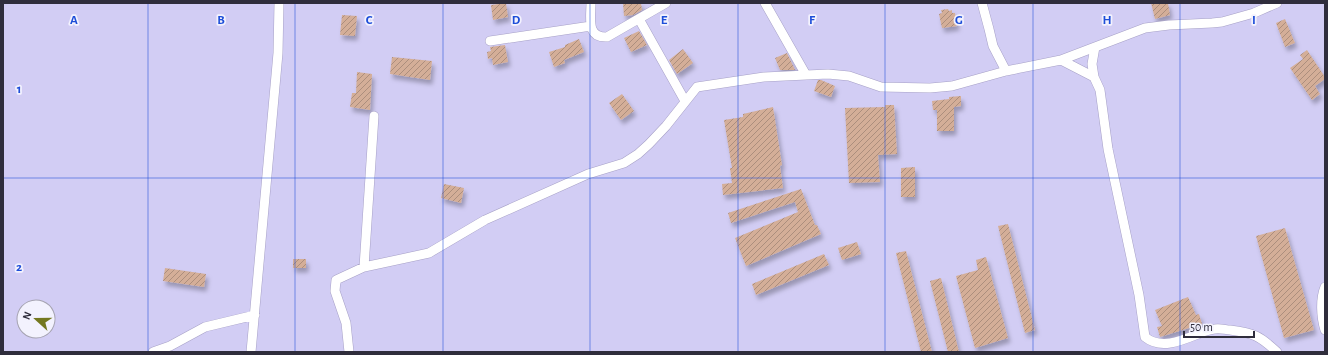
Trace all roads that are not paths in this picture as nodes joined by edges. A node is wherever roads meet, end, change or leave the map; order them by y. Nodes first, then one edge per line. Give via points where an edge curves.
1 (279, 3) edge
2 (591, 3) edge
3 (666, 3) edge
4 (764, 3) edge
5 (982, 3) edge
6 (1276, 3) edge
7 (639, 19) junction
8 (591, 26) junction
9 (490, 41) dead end
10 (1095, 47) junction
11 (1061, 60) junction
12 (1006, 71) junction
13 (806, 75) junction
14 (1094, 77) junction
15 (685, 101) junction
16 (374, 116) dead end
17 (364, 267) junction
18 (1325, 287) edge
19 (255, 315) junction
20 (1325, 330) edge
21 (153, 352) edge
22 (251, 352) edge
23 (349, 352) edge
24 (1277, 352) edge

1 - 19 street via 277,61
2 - 8 street
3 - 7 street
4 - 13 street
5 - 12 street via 992,46
6 - 10 street via 1254,13 1222,22 1145,28
7 - 8 street via 607,37 600,38 594,34
7 - 15 street
8 - 9 street
10 - 11 street
10 - 14 street via 1092,64
11 - 12 street
11 - 14 street
12 - 13 street via 952,86 930,88 881,87 848,76
13 - 15 street via 764,77 697,87
14 - 24 street via 1100,90 1108,149 1139,295 1145,337 1150,342 1170,343 1215,328 1255,335
15 - 17 street via 649,144 624,163 588,174 485,220 429,253
16 - 17 street
17 - 23 street via 336,280 335,291 346,323
18 - 20 street via 1322,293 1322,320
19 - 21 street via 205,327
19 - 22 street

